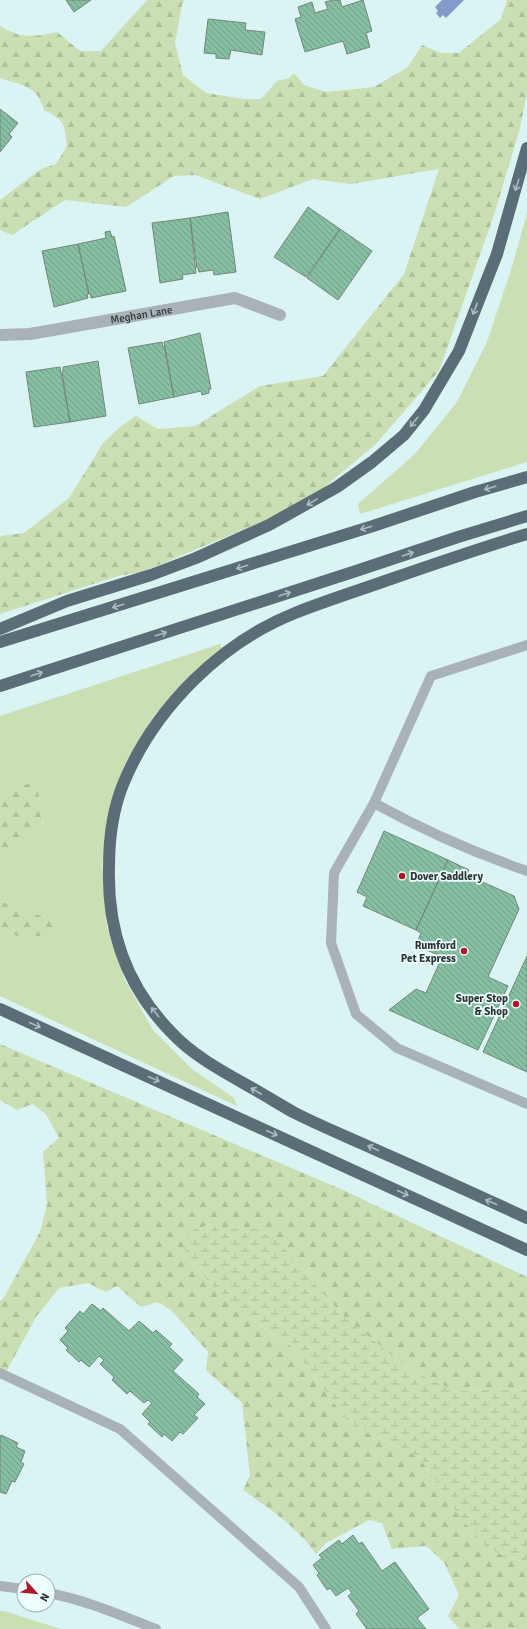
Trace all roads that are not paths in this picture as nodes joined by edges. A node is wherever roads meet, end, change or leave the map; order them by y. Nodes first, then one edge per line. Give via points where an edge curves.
1 (527, 148) edge
2 (280, 315) dead end
3 (0, 335) edge
4 (527, 477) edge
5 (527, 516) edge
6 (527, 534) edge
7 (0, 629) edge
8 (0, 642) edge
9 (527, 646) edge
10 (0, 686) edge
11 (374, 803) junction
12 (527, 871) edge
13 (0, 1009) edge
14 (527, 1104) edge
15 (527, 1218) edge
16 (527, 1250) edge
17 (0, 1373) edge
18 (0, 1586) edge
19 (16, 1588) edge
20 (56, 1594) edge
21 (156, 1629) edge
22 (326, 1629) edge

1 -> 7 highway via 497,254 459,351 424,410 404,435 337,487 269,525 196,558 67,601
2 - 3 street, Meghan Lane via 235,298 30,334
4 -> 8 highway
10 -> 5 highway
15 -> 6 highway via 293,1112 197,1054 171,1032 140,994 119,952 111,917 108,883 109,847 123,783 144,742 177,698 207,667 240,643 293,614
9 - 11 lane via 431,676
11 - 12 lane via 483,856
11 - 14 lane via 334,873 331,942 356,1014 397,1048
13 -> 16 highway
17 - 22 lane via 120,1429 299,1587
18 - 19 lane
20 - 21 lane via 114,1612

